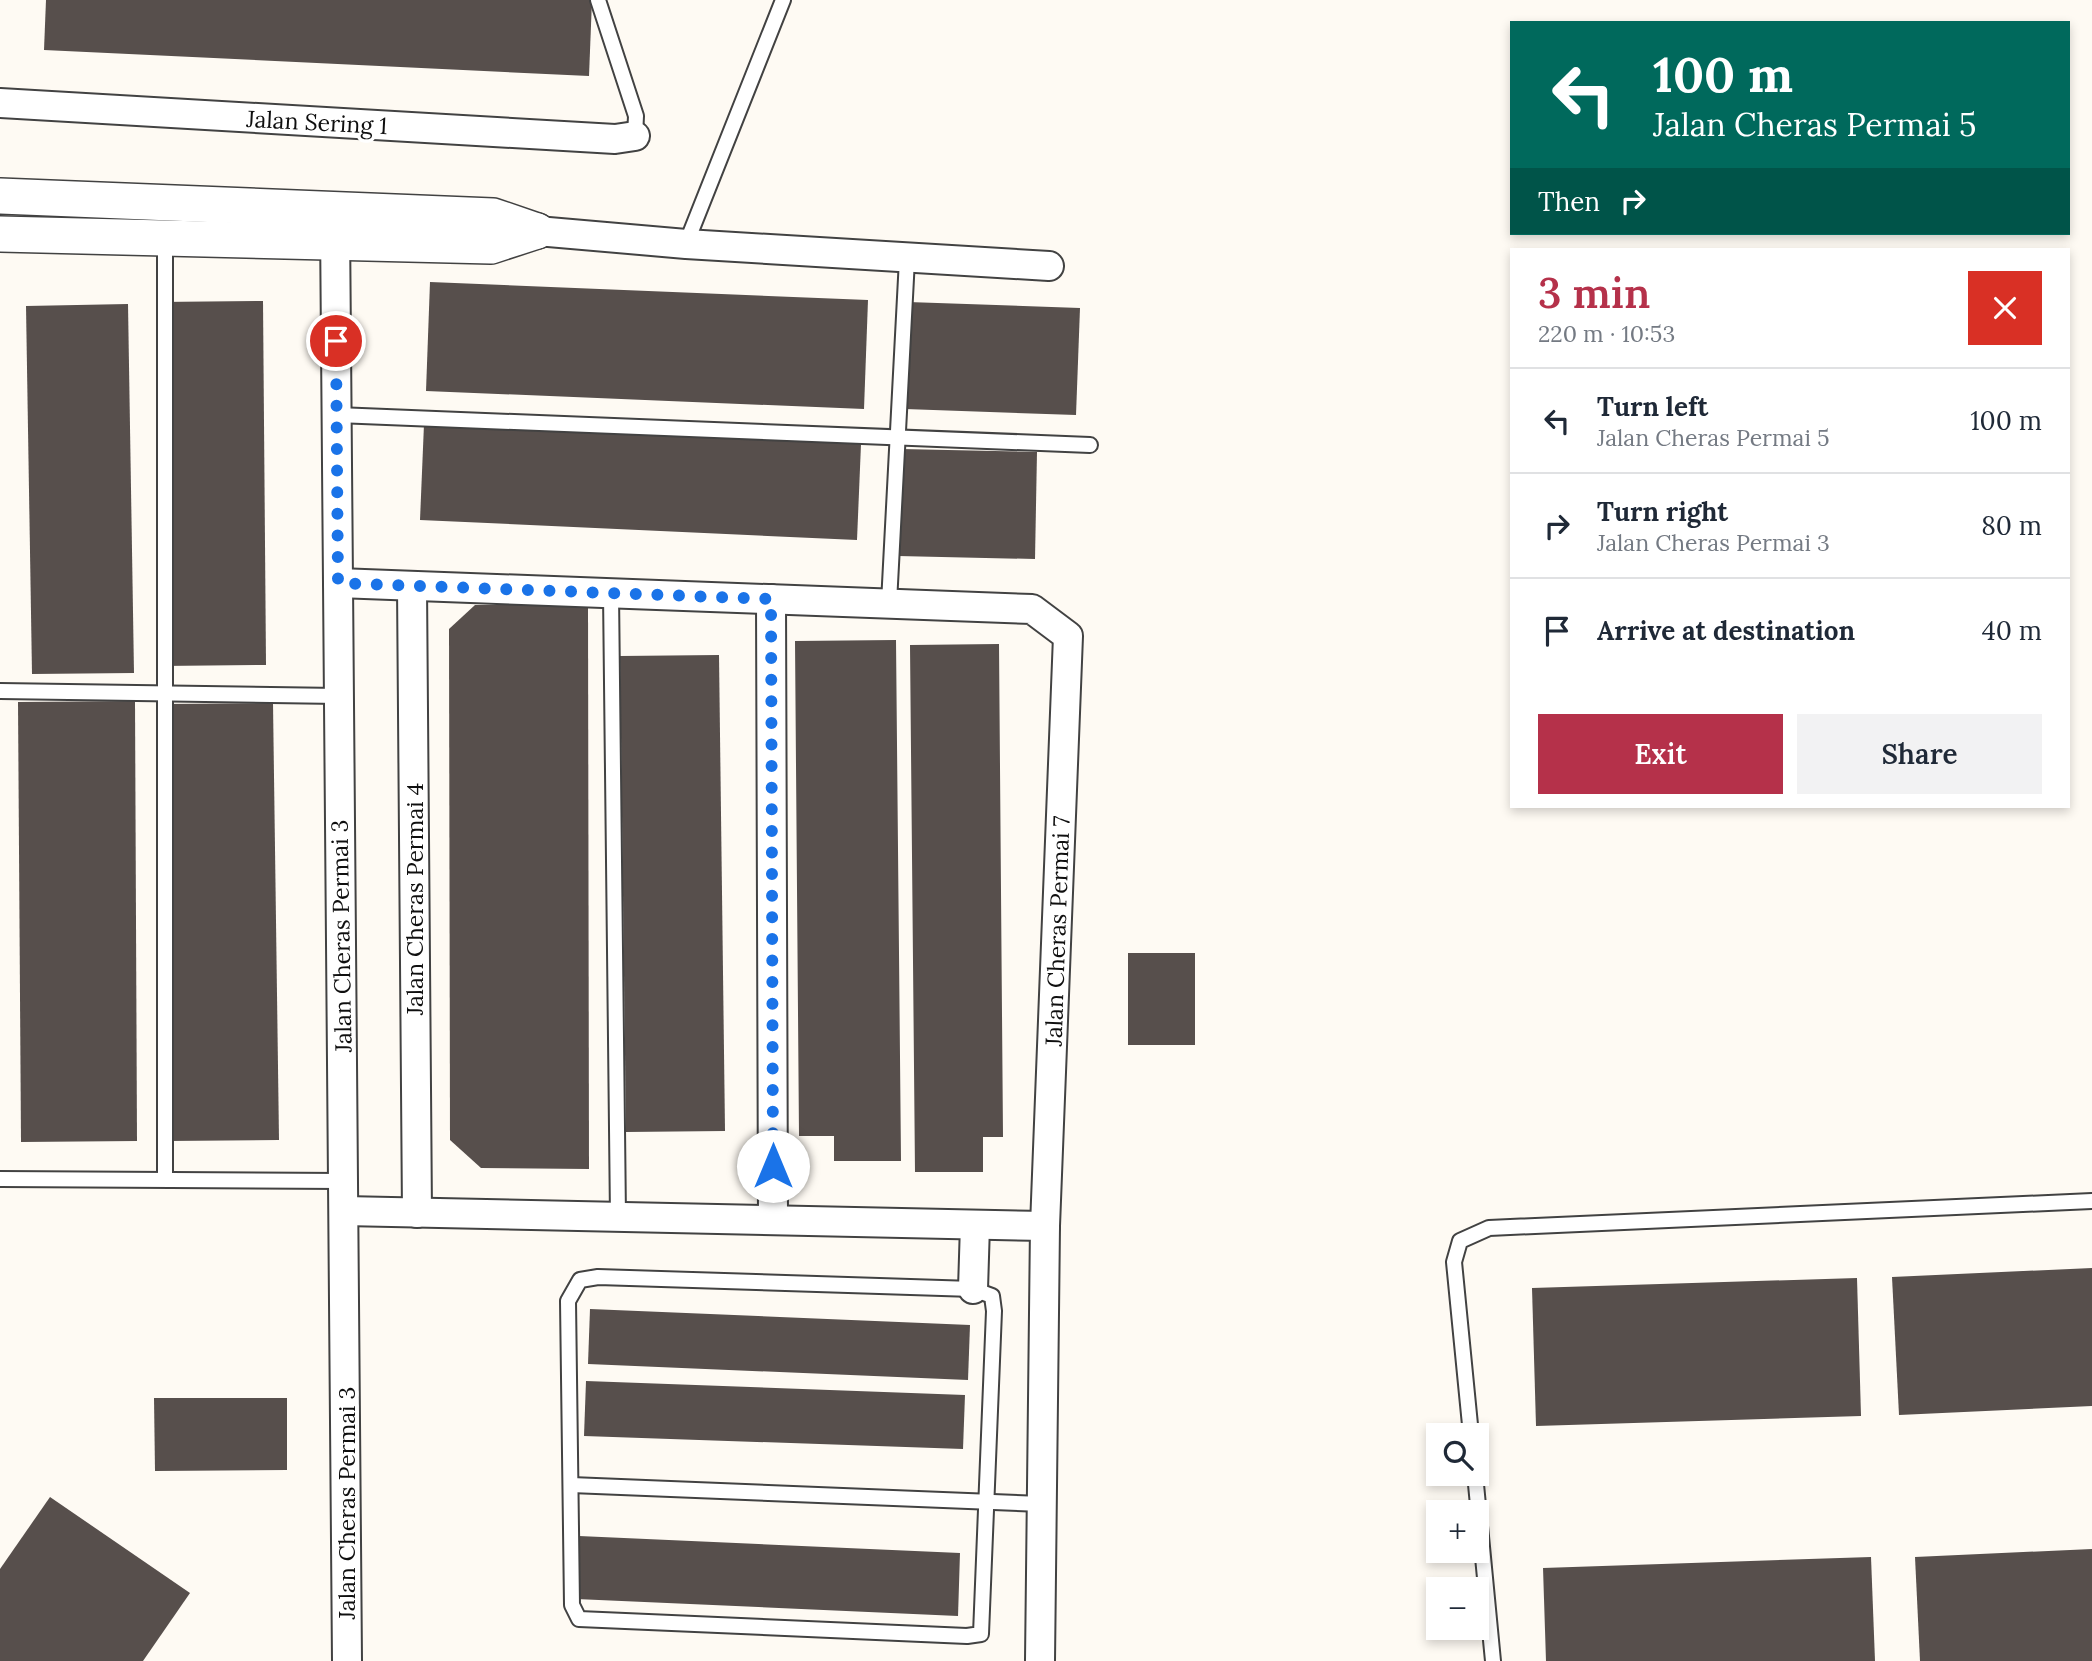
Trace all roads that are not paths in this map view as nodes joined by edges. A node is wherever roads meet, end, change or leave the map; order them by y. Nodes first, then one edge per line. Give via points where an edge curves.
1 (598, 0) edge
2 (783, 0) edge
3 (0, 103) edge
4 (635, 136) joint
5 (0, 196) edge
6 (335, 226) junction
7 (537, 231) joint
8 (0, 234) edge
9 (165, 238) junction
10 (686, 244) junction
11 (907, 259) junction
12 (1049, 266) dead end
13 (337, 415) junction
14 (899, 437) junction
15 (1090, 445) dead end
16 (338, 583) junction
17 (412, 586) junction
18 (611, 593) junction
19 (771, 599) junction
20 (889, 603) junction
21 (0, 691) edge
22 (165, 692) junction
23 (339, 696) junction
24 (0, 1179) edge
25 (164, 1179) junction
26 (343, 1181) junction
27 (2092, 1201) edge
28 (344, 1211) junction
29 (417, 1213) junction
30 (618, 1217) junction
31 (773, 1220) junction
32 (975, 1225) junction
33 (1045, 1226) junction
34 (973, 1289) junction
35 (1470, 1423) edge
36 (571, 1485) junction
37 (1476, 1486) edge
38 (987, 1502) junction
39 (1042, 1504) junction
40 (348, 1661) edge
41 (1040, 1661) edge
42 (1493, 1661) edge

1 - 4 lane via 636,116
2 - 10 lane
3 - 4 street, Jalan Sering 1 via 601,138
5 - 6 street
6 - 7 street via 494,216
6 - 9 street
6 - 13 street, Jalan Cheras Permai 3
7 - 10 street
8 - 9 street
9 - 22 lane
10 - 11 street
11 - 12 street
11 - 14 lane
13 - 14 lane
13 - 16 street, Jalan Cheras Permai 3
14 - 15 lane
14 - 20 lane
16 - 17 street
16 - 23 street, Jalan Cheras Permai 3
17 - 18 street
17 - 29 street, Jalan Cheras Permai 4
18 - 19 street
18 - 30 lane
19 - 20 street
19 - 31 street
20 - 33 street, Jalan Cheras Permai 7 via 1032,609 1068,636
21 - 22 lane
22 - 23 lane
22 - 25 lane
23 - 26 street, Jalan Cheras Permai 3
24 - 25 lane
25 - 26 lane
26 - 28 street, Jalan Cheras Permai 3
27 - 35 lane via 1489,1228 1460,1241 1454,1262
28 - 29 street
28 - 40 street, Jalan Cheras Permai 3
29 - 30 street
30 - 31 street
31 - 32 street
32 - 33 street
32 - 34 street
33 - 39 street, Jalan Cheras Permai 7
34 - 36 lane via 580,1280 568,1301
34 - 38 lane via 992,1296 994,1311
36 - 38 lane
36 - 38 lane via 572,1605 579,1619 621,1622 981,1634
37 - 42 lane
38 - 39 lane
39 - 41 street, Jalan Cheras Permai 7

